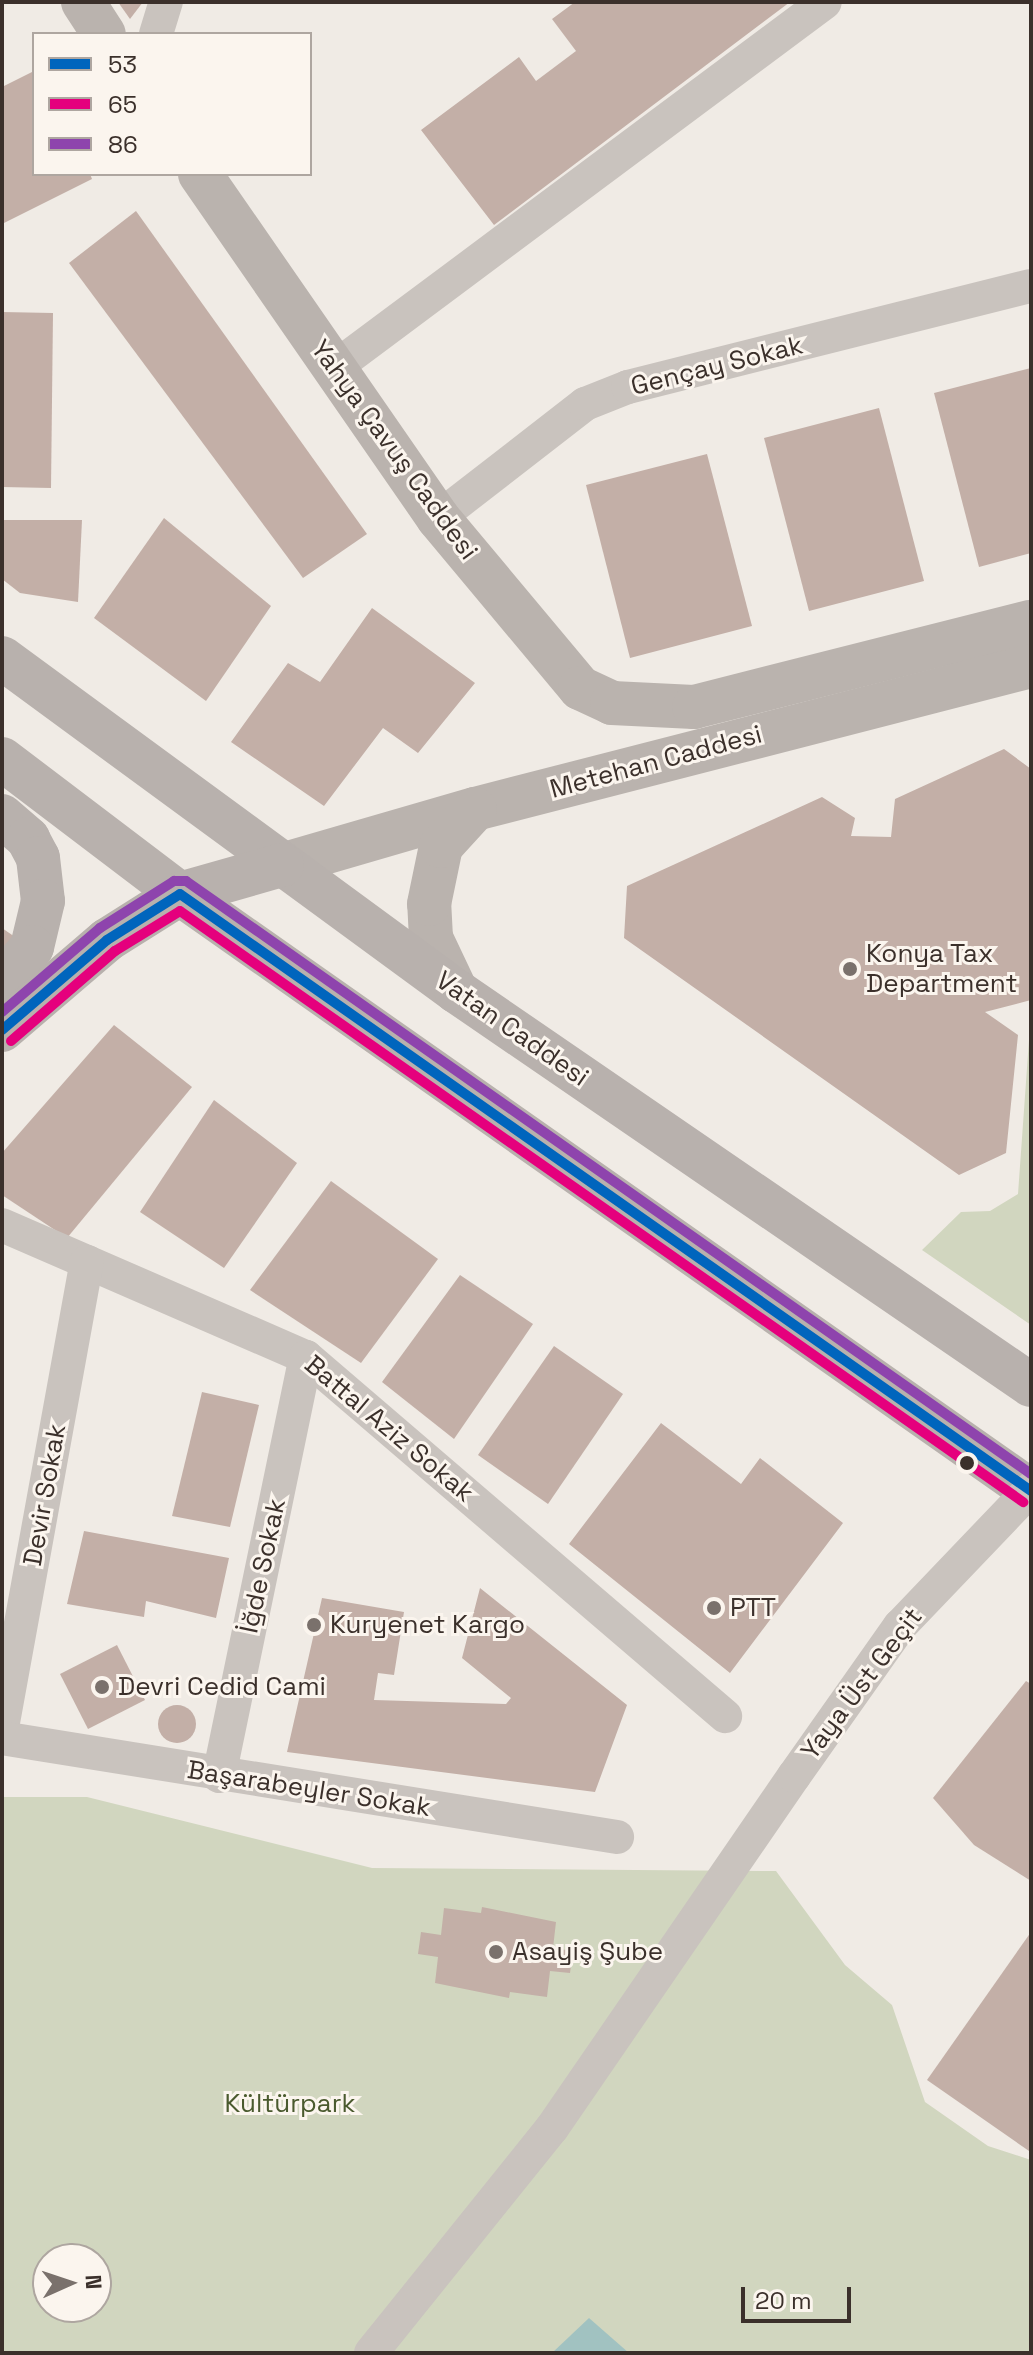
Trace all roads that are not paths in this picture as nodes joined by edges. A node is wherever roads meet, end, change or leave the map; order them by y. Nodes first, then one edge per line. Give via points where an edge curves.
1 (83, 2) edge
2 (825, 2) edge
3 (103, 32) edge
4 (201, 176) edge
5 (1031, 286) edge
6 (334, 368) junction
7 (438, 518) junction
8 (1031, 622) edge
9 (2, 658) edge
10 (1031, 666) edge
11 (612, 703) joint
12 (2, 759) edge
13 (475, 809) junction
14 (2, 816) edge
15 (282, 865) junction
16 (180, 894) junction
17 (2, 982) edge
18 (456, 991) junction
19 (2, 1030) edge
20 (2, 1225) edge
21 (87, 1262) junction
22 (306, 1357) junction
23 (1031, 1385) edge
24 (1031, 1490) edge
25 (725, 1716) dead end
26 (2, 1728) edge
27 (2, 1738) edge
28 (219, 1776) junction
29 (617, 1837) dead end
30 (371, 2353) edge

1 - 3 street
2 - 6 street
4 - 6 street, Yahya Çavuş Caddesi
5 - 7 street, Gençay Sokak via 628,387 585,404
6 - 7 street, Yahya Çavuş Caddesi
7 - 11 street, Yahya Çavuş Caddesi via 554,661 580,688
8 - 11 street, Metehan Caddesi via 746,697 694,707
9 - 15 main road, Vatan Caddesi
10 - 13 street, Metehan Caddesi
12 - 16 main road
13 - 15 street, Metehan Caddesi
13 - 18 street via 441,846 429,904 431,938
14 - 17 main road via 28,839 38,858 43,901 32,947
15 - 16 main road
15 - 18 main road, Vatan Caddesi
16 - 19 main road via 107,940
16 - 24 main road
18 - 23 main road, Vatan Caddesi
20 - 21 street, Battal Aziz Sokak
21 - 22 street, Battal Aziz Sokak
21 - 26 street, Devir Sokak
22 - 25 street, Battal Aziz Sokak
22 - 28 street, İğde Sokak
24 - 30 street, Yaya Üst Geçit, bridge via 900,1626 552,2128
27 - 28 street, Başarabeyler Sokak
28 - 29 street, Başarabeyler Sokak

